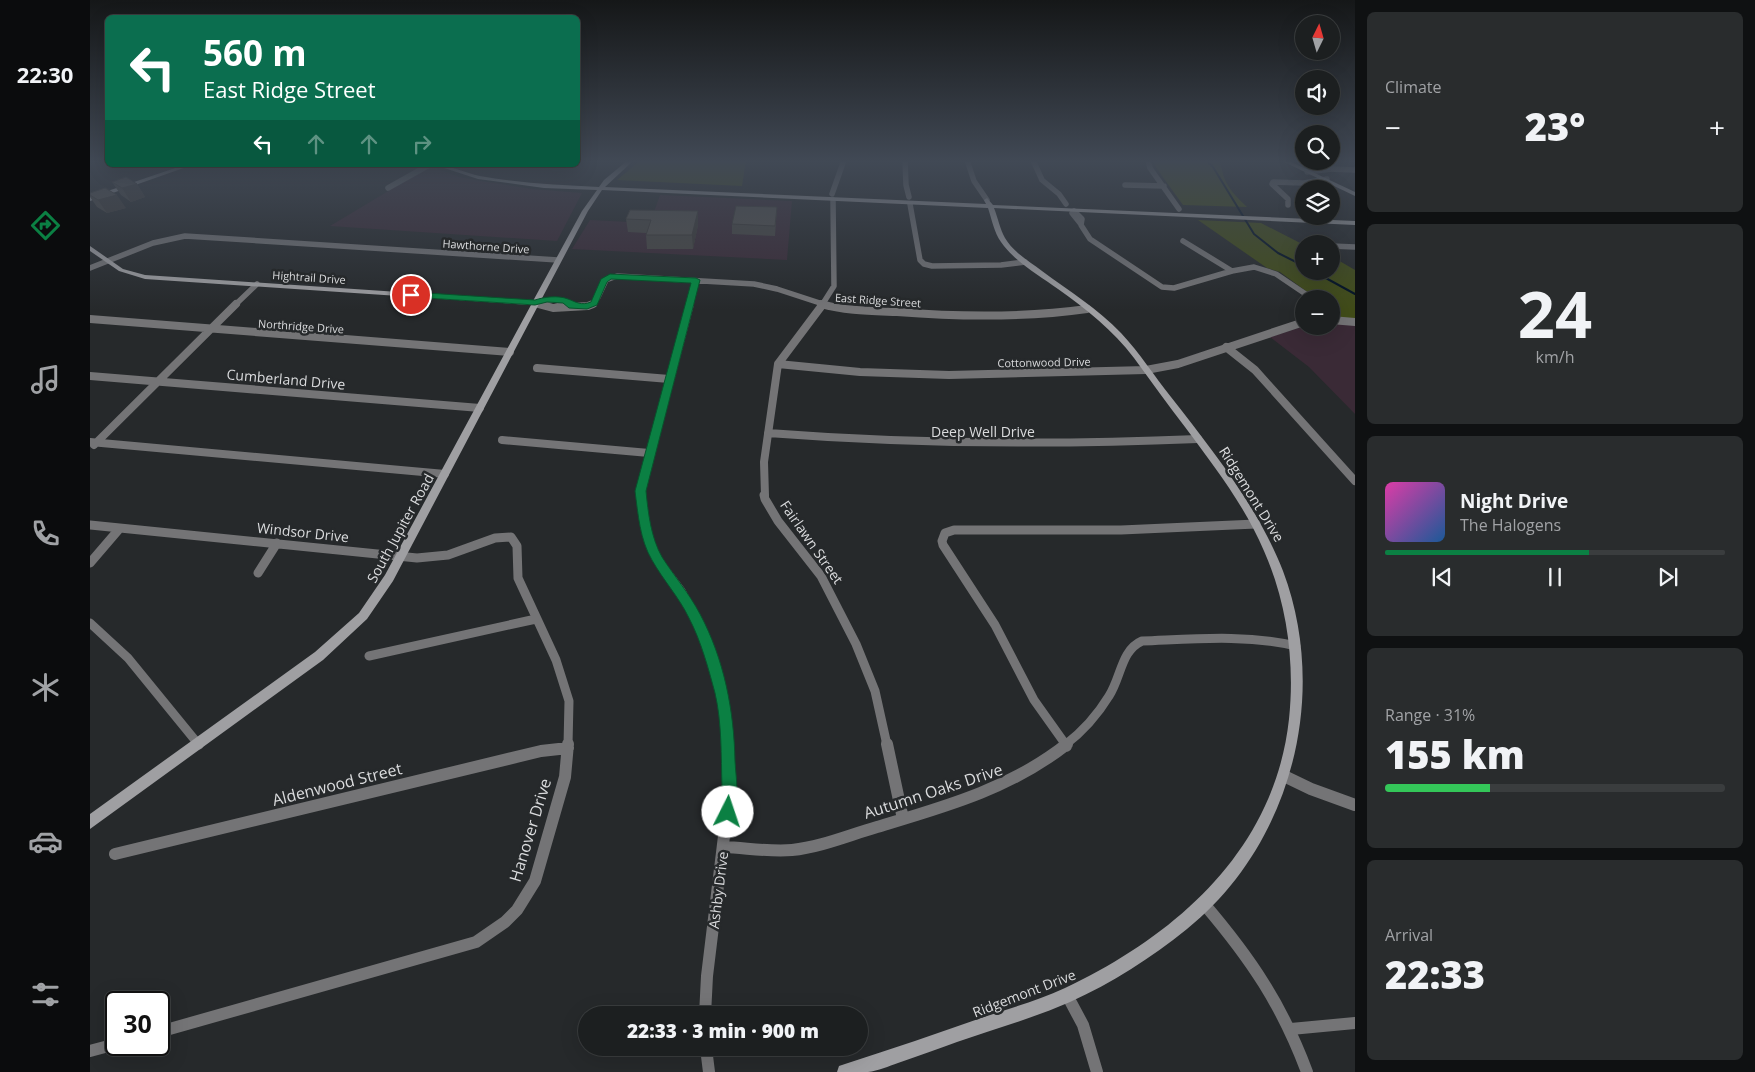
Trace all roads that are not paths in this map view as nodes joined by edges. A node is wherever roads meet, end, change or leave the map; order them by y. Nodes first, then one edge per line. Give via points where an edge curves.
1 (587, 210) edge
2 (832, 210) edge
3 (912, 210) edge
4 (993, 210) edge
5 (1054, 210) edge
6 (1187, 210) edge
7 (1074, 211) junction
8 (1219, 214) junction
9 (1295, 214) edge
10 (1340, 215) edge
11 (1355, 216) edge
12 (1355, 222) edge
13 (1080, 223) joint
14 (1183, 241) dead end
15 (1340, 246) edge
16 (1355, 247) edge
17 (90, 248) edge
18 (558, 260) junction
19 (109, 261) junction
20 (1026, 262) junction
21 (90, 268) edge
22 (1232, 271) junction
23 (610, 277) joint
24 (696, 280) junction
25 (257, 284) junction
26 (1299, 290) edge
27 (535, 303) junction
28 (822, 305) junction
29 (572, 306) joint
30 (1087, 309) junction
31 (90, 320) edge
32 (1340, 321) edge
33 (1355, 322) edge
34 (1295, 325) edge
35 (213, 329) junction
36 (1226, 347) junction
37 (510, 352) junction
38 (778, 364) junction
39 (537, 368) dead end
40 (1146, 370) junction
41 (90, 376) edge
42 (669, 379) junction
43 (159, 381) junction
44 (480, 408) junction
45 (768, 433) junction
46 (1198, 439) junction
47 (502, 440) dead end
48 (92, 445) edge
49 (649, 453) junction
50 (445, 474) junction
51 (1355, 481) edge
52 (1256, 524) junction
53 (90, 525) edge
54 (120, 528) junction
55 (511, 537) joint
56 (277, 543) junction
57 (400, 556) junction
58 (90, 563) edge
59 (258, 573) dead end
60 (536, 619) junction
61 (90, 623) edge
62 (1296, 646) junction
63 (370, 656) dead end
64 (199, 745) junction
65 (1066, 746) junction
66 (568, 748) junction
67 (1284, 776) junction
68 (1355, 805) edge
69 (903, 819) junction
70 (90, 822) edge
71 (724, 847) junction
72 (115, 854) dead end
73 (1204, 905) junction
74 (1067, 995) junction
75 (705, 1006) edge
76 (1355, 1023) edge
77 (170, 1029) edge
78 (1291, 1029) junction
79 (105, 1047) edge
80 (90, 1051) edge
81 (707, 1056) edge
82 (863, 1069) edge
83 (709, 1072) edge
84 (845, 1072) edge
85 (1097, 1072) edge
86 (1307, 1072) edge

1 - 18 street, South Jupiter Road
2 - 28 street, Fairlawn Street via 834,286
3 - 20 street via 920,260 924,264 952,266
4 - 20 street, Ridgemont Drive via 1000,236
5 - 7 street
6 - 8 street
7 - 8 street
7 - 13 street via 1082,219
8 - 9 street
8 - 12 street via 1259,219
10 - 11 street
13 - 22 street via 1090,239 1165,288
14 - 22 street
15 - 16 street
17 - 19 street, Hightrail Drive
18 - 19 street, Hawthorne Drive via 185,236 163,240
18 - 27 street, South Jupiter Road
19 - 21 street, Hawthorne Drive
19 - 25 street, Hightrail Drive via 121,270 145,276
20 - 30 street, Ridgemont Drive
22 - 26 street via 1247,267 1270,271
23 - 24 street, East Ridge Street
23 - 29 street, Hightrail Drive via 604,280 594,304
24 - 28 street, East Ridge Street via 766,286
24 - 42 street, Ashby Drive
25 - 27 street, Hightrail Drive
25 - 35 street
27 - 29 street, Hightrail Drive via 561,309
27 - 37 street, South Jupiter Road
28 - 30 street, East Ridge Street via 960,316 1061,313
28 - 38 street, Fairlawn Street
30 - 40 street, Ridgemont Drive via 1114,331
31 - 35 street, Northridge Drive
32 - 33 street
34 - 36 street, Cottonwood Drive
35 - 37 street, Northridge Drive
35 - 43 street
36 - 40 street, Cottonwood Drive via 1178,364
36 - 51 street via 1256,370
37 - 44 street, South Jupiter Road
38 - 40 street, Cottonwood Drive via 860,372 949,375
38 - 45 street, Fairlawn Street
39 - 42 street
40 - 46 street, Ridgemont Drive
41 - 43 street, Cumberland Drive
42 - 49 street, Ashby Drive
43 - 44 street, Cumberland Drive
43 - 48 street
44 - 50 street, South Jupiter Road
45 - 46 street, Deep Well Drive via 941,444
45 - 69 street, Fairlawn Street via 763,482 765,499 821,576 856,644 879,706
46 - 52 street, Ridgemont Drive
47 - 49 street
48 - 50 street
49 - 71 street, Ashby Drive via 641,491 646,531 656,558 696,618 711,654 722,696 727,731 729,795
50 - 57 street, South Jupiter Road
52 - 62 street, Ridgemont Drive via 1272,554 1285,591
52 - 65 street via 1122,530 954,530 943,536 943,545 995,625 1034,700
53 - 54 street, Windsor Drive
54 - 56 street, Windsor Drive
54 - 58 street
55 - 57 street, Windsor Drive via 495,538 448,556
55 - 60 street, Hanover Drive via 517,546 518,578
56 - 57 street, Windsor Drive
56 - 59 street
57 - 64 street, South Jupiter Road via 372,604 338,640
60 - 63 street
60 - 66 street, Hanover Drive via 556,660 569,701
61 - 64 street via 148,680
62 - 65 street, Autumn Oaks Drive via 1251,638 1136,642 1128,651 1116,685 1094,718
62 - 67 street, Ridgemont Drive via 1295,720
64 - 70 street, South Jupiter Road
65 - 69 street, Autumn Oaks Drive via 1040,766 996,790
66 - 72 street, Aldenwood Street via 542,751
66 - 77 street, Hanover Drive via 565,777 535,881 517,910 491,933 476,942
67 - 68 street
67 - 73 street, Ridgemont Drive via 1250,848
69 - 71 street, Autumn Oaks Drive via 794,850
71 - 75 street, Ashby Drive
73 - 74 street, Ridgemont Drive via 1145,952
73 - 78 street via 1258,971
74 - 82 street, Ridgemont Drive
74 - 85 street via 1083,1025
76 - 78 street
78 - 86 street
79 - 80 street
81 - 83 street
82 - 84 street, Ridgemont Drive

